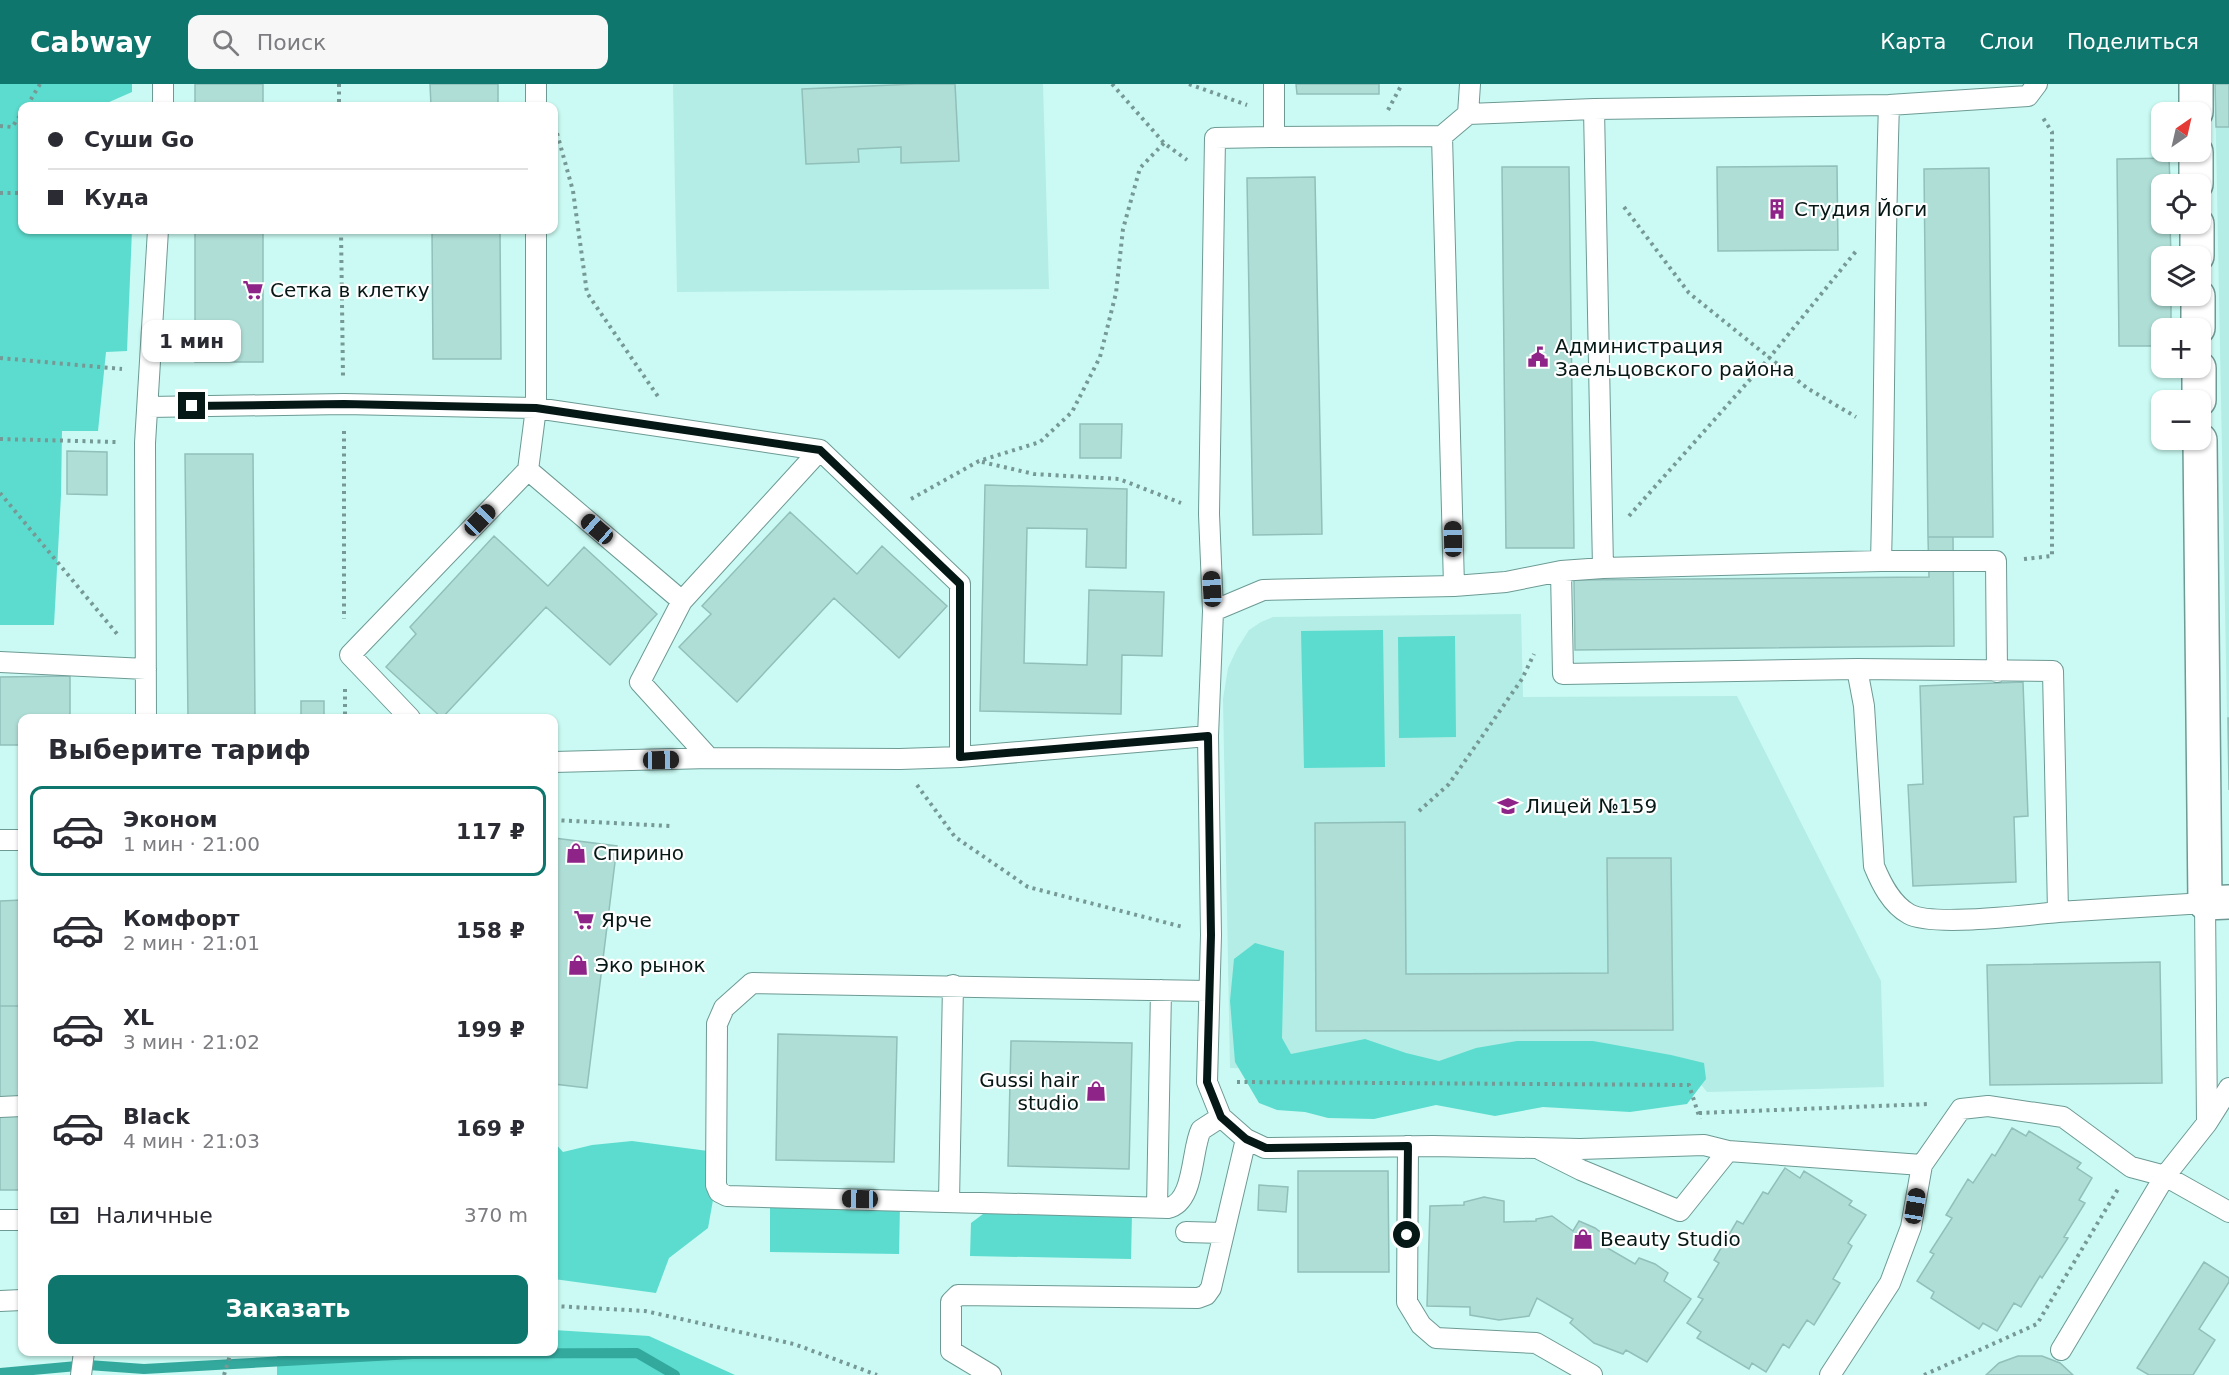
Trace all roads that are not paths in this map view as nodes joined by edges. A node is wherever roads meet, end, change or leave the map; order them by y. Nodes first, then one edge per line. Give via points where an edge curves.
1 (163, 84) edge
2 (536, 84) edge
3 (1274, 84) edge
4 (1470, 84) edge
5 (2196, 84) edge
6 (2031, 88) edge
7 (163, 102) edge
8 (536, 102) edge
9 (2196, 102) edge
10 (1889, 105) junction
11 (1594, 109) junction
12 (1468, 114) junction
13 (1442, 136) junction
14 (1274, 137) junction
15 (158, 234) edge
16 (536, 234) edge
17 (149, 407) junction
18 (536, 408) junction
19 (820, 450) junction
20 (2200, 450) edge
21 (528, 470) junction
22 (1881, 561) junction
23 (1603, 568) junction
24 (1561, 571) junction
25 (1454, 586) junction
26 (682, 602) junction
27 (1213, 611) junction
28 (0, 662) edge
29 (146, 669) junction
30 (1857, 669) junction
31 (1997, 672) junction
32 (146, 714) edge
33 (406, 714) edge
34 (1208, 736) junction
35 (960, 757) junction
36 (709, 758) junction
37 (558, 762) edge
38 (0, 840) edge
39 (18, 840) edge
40 (2217, 903) edge
41 (2058, 912) junction
42 (953, 986) junction
43 (1161, 990) junction
44 (1208, 991) junction
45 (2229, 1088) edge
46 (18, 1106) edge
47 (0, 1107) edge
48 (1221, 1117) junction
49 (2207, 1123) junction
50 (1246, 1139) junction
51 (1408, 1146) junction
52 (1536, 1148) junction
53 (1728, 1151) junction
54 (1922, 1165) junction
55 (2165, 1176) junction
56 (949, 1202) junction
57 (1157, 1207) junction
58 (2229, 1212) edge
59 (0, 1220) edge
60 (18, 1220) edge
61 (1186, 1232) dead end
62 (1223, 1233) junction
63 (18, 1300) edge
64 (0, 1301) edge
65 (2061, 1350) dead end
66 (83, 1356) edge
67 (81, 1375) edge
68 (991, 1375) edge
69 (1592, 1375) edge
70 (1830, 1375) edge

1 - 7 lane
2 - 8 lane
3 - 14 lane
4 - 12 lane
5 - 9 street
6 - 10 lane
10 - 11 lane
10 - 22 lane
11 - 12 lane
11 - 23 lane
12 - 13 lane
13 - 14 lane
13 - 25 lane
14 - 27 lane via 1215,138 1209,514
15 - 17 lane
16 - 18 lane
17 - 18 lane via 344,404
17 - 29 lane via 145,443
18 - 19 lane
18 - 21 lane
19 - 26 lane
19 - 35 lane via 960,584
20 - 40 street
21 - 26 lane
21 - 33 lane via 350,655
22 - 23 lane
22 - 31 lane via 1996,561
23 - 24 lane
24 - 25 lane via 1506,582
24 - 30 lane via 1563,674
25 - 27 lane via 1263,590
26 - 36 lane via 640,682
27 - 34 lane
28 - 29 lane
29 - 32 lane
30 - 31 lane
30 - 41 lane via 1864,706 1874,866 1884,890 1910,915 1942,921
31 - 41 lane via 2053,671
34 - 35 lane
34 - 44 lane
35 - 36 lane
36 - 37 lane
38 - 39 lane
40 - 41 lane
40 - 49 lane
42 - 43 lane
42 - 56 lane
42 - 56 lane via 752,983 724,1008 717,1024 719,1192 727,1196
43 - 44 lane
43 - 57 lane
44 - 48 lane via 1207,1082
45 - 49 lane
46 - 47 lane
48 - 50 lane
48 - 57 lane via 1199,1134 1192,1170 1180,1201 1175,1206
49 - 55 lane
50 - 51 lane via 1266,1148
50 - 62 lane
51 - 52 lane
51 - 69 lane via 1407,1302 1421,1324 1436,1338 1536,1343
52 - 53 lane via 1704,1144
52 - 53 lane via 1680,1211
53 - 54 lane
54 - 55 lane via 1961,1109 1988,1106 2063,1117 2131,1167
54 - 70 lane via 1911,1227 1890,1282
55 - 58 lane
55 - 65 lane
56 - 57 lane
59 - 60 lane
61 - 62 lane
62 - 68 lane via 1211,1288 1198,1298 954,1297 951,1351
63 - 64 lane
66 - 67 lane

